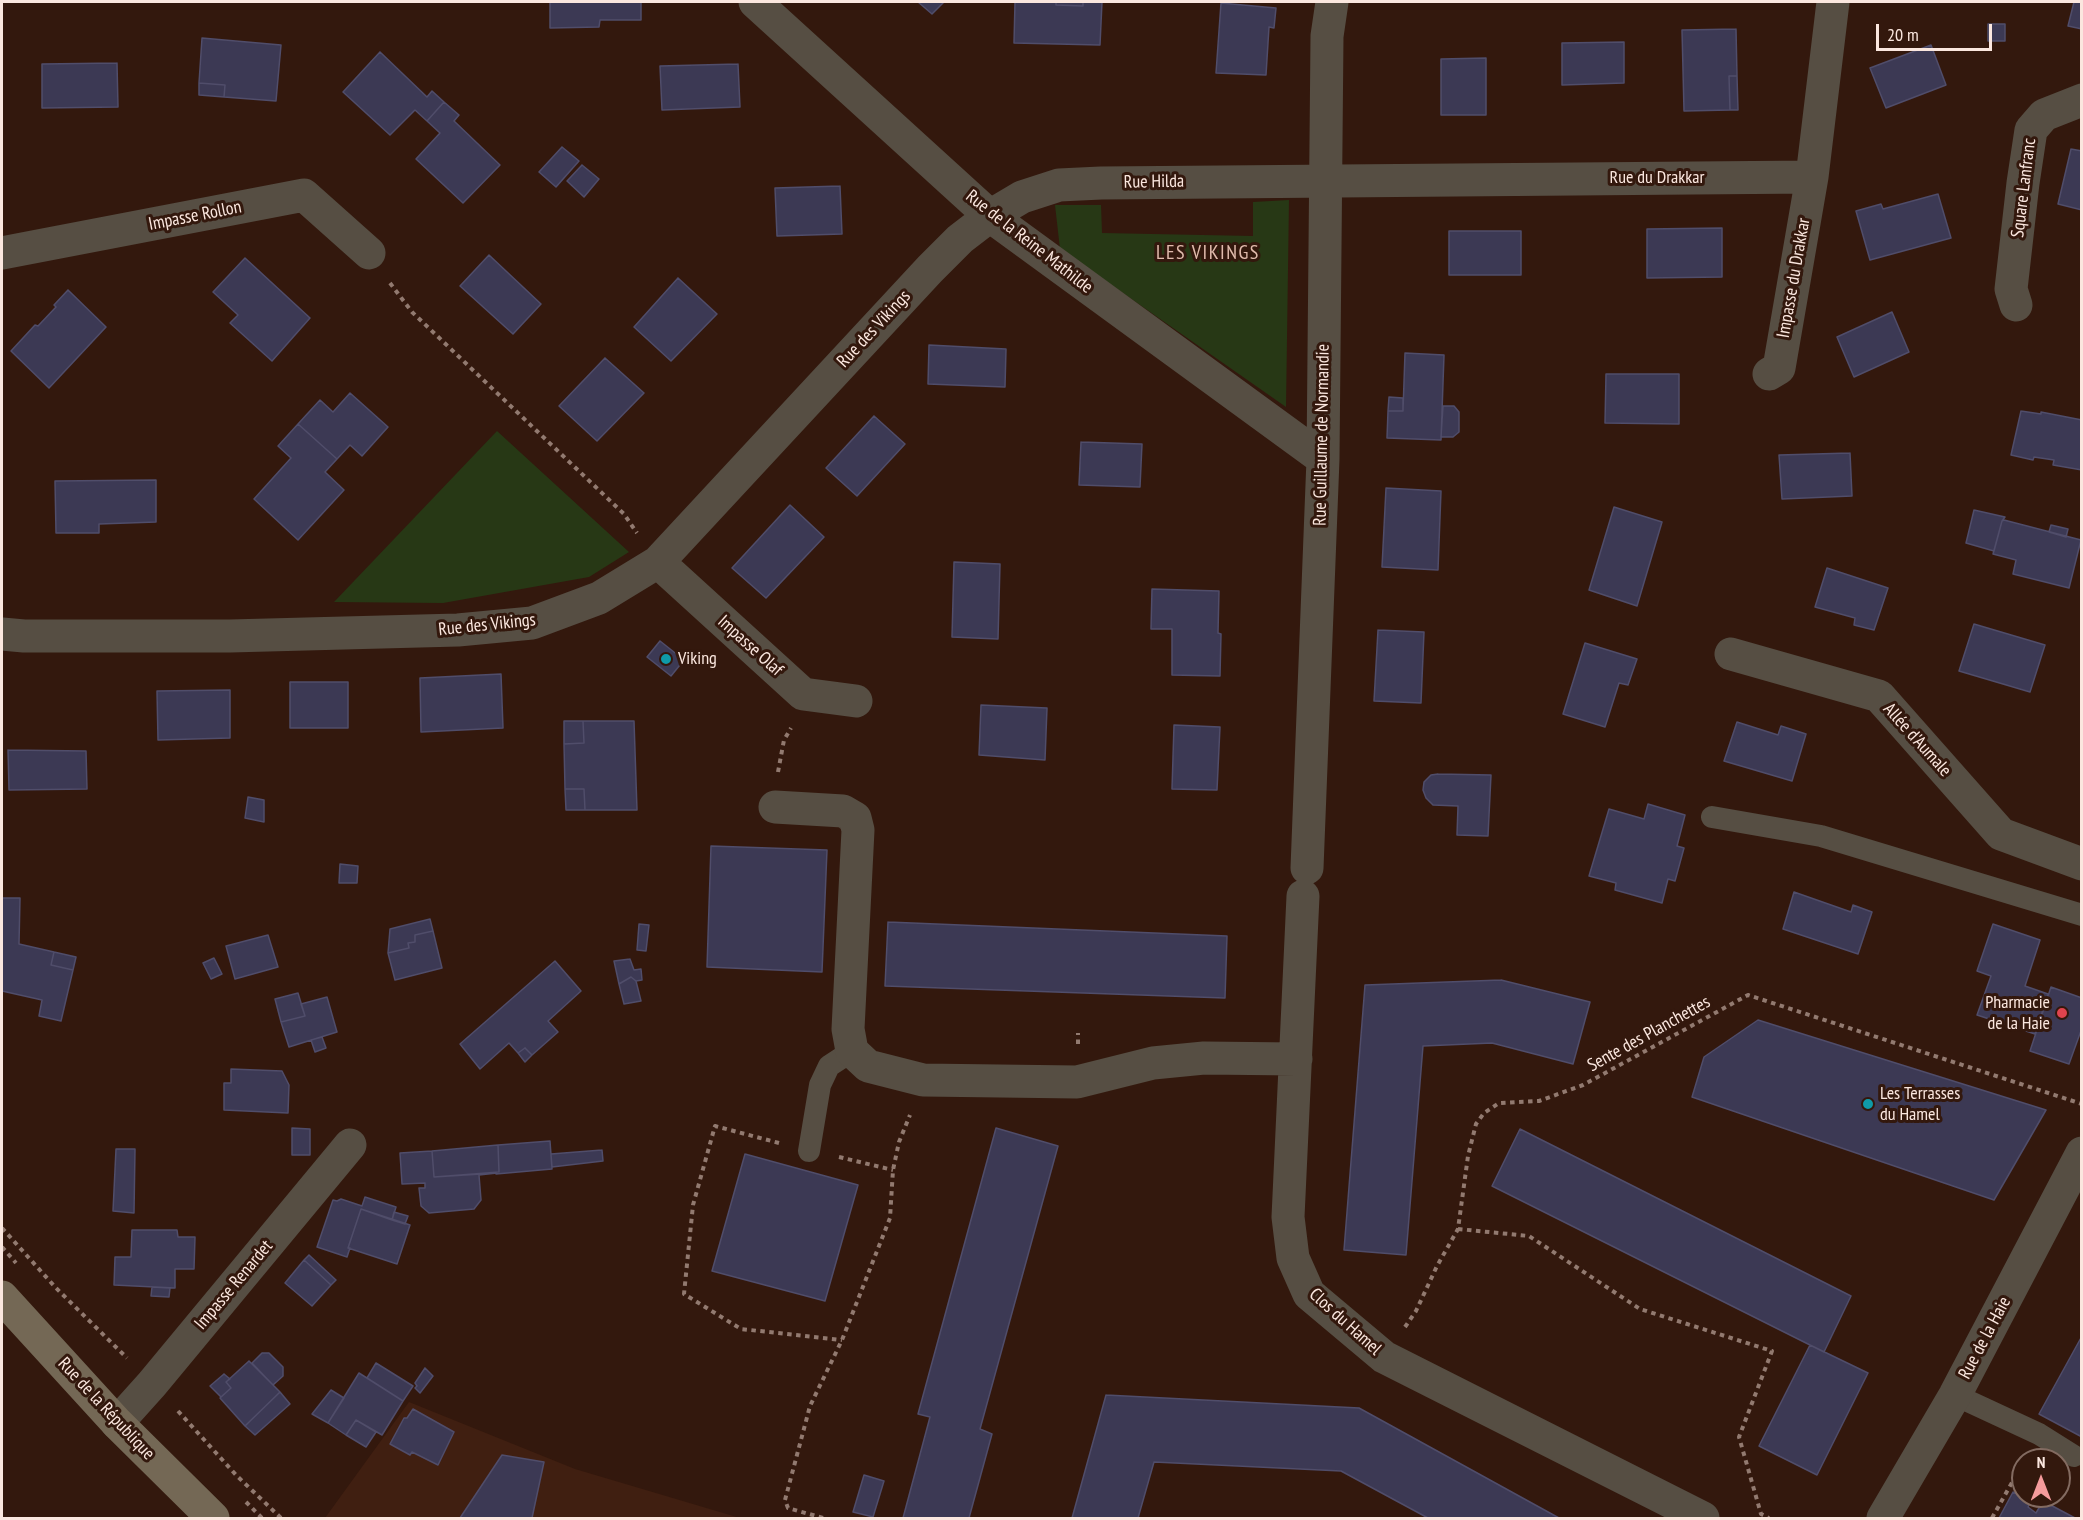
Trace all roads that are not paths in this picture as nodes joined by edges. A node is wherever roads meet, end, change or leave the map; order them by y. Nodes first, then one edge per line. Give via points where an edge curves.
1 (755, 2) edge
2 (1332, 2) edge
3 (1833, 2) edge
4 (2082, 100) edge
5 (1812, 177) junction
6 (1325, 180) junction
7 (990, 216) junction
8 (2, 253) edge
9 (369, 253) road end
10 (2016, 305) dead end
11 (1769, 374) dead end
12 (1323, 459) junction
13 (658, 562) junction
14 (2, 634) edge
15 (1731, 654) dead end
16 (856, 701) dead end
17 (775, 807) dead end
18 (1712, 817) dead end
19 (2082, 864) edge
20 (1305, 882) joint
21 (2082, 915) edge
22 (852, 1051) junction
23 (1296, 1059) junction
24 (350, 1145) dead end
25 (809, 1150) road end
26 (2082, 1153) edge
27 (2, 1297) edge
28 (1955, 1395) junction
29 (117, 1423) junction
30 (2074, 1456) dead end
31 (213, 1518) edge
32 (1703, 1518) edge
33 (1883, 1518) edge

1 - 7 street, Rue de la Reine Mathilde
2 - 6 street, Rue Guillaume de Normandie via 1327,36
3 - 5 street
4 - 10 street, Square Lanfranc via 2044,115 2031,129 2011,289
5 - 6 street, Rue du Drakkar
5 - 11 street, Impasse du Drakkar via 1779,368
6 - 7 street, Rue Hilda via 1059,185 1022,197
6 - 12 street, Rue Guillaume de Normandie
7 - 12 street, Rue de la Reine Mathilde
7 - 13 street, Rue des Vikings via 930,269
8 - 9 street, Impasse Rollon via 304,195
12 - 20 street, Rue Guillaume de Normandie
13 - 14 street, Rue des Vikings via 598,598 532,623 458,630 277,635
13 - 16 street, Impasse Olaf via 803,694
15 - 19 street, Allée d'Aumale via 1879,696 2001,834
17 - 22 street via 843,811 855,818 858,830 848,1029
18 - 21 lane via 1821,836
20 - 23 street, Clos du Hamel
22 - 23 street via 868,1066 923,1080 1077,1082 1153,1063 1204,1058
22 - 25 lane via 829,1066 820,1085
23 - 32 street, Clos du Hamel via 1288,1217 1293,1258 1309,1294 1384,1357
24 - 29 street, Impasse Renardet
26 - 28 street, Rue de la Haie
27 - 29 main road, Rue de la République
28 - 30 lane via 2039,1434
28 - 33 street, Rue de la Haie
29 - 31 main road, Rue de la République

